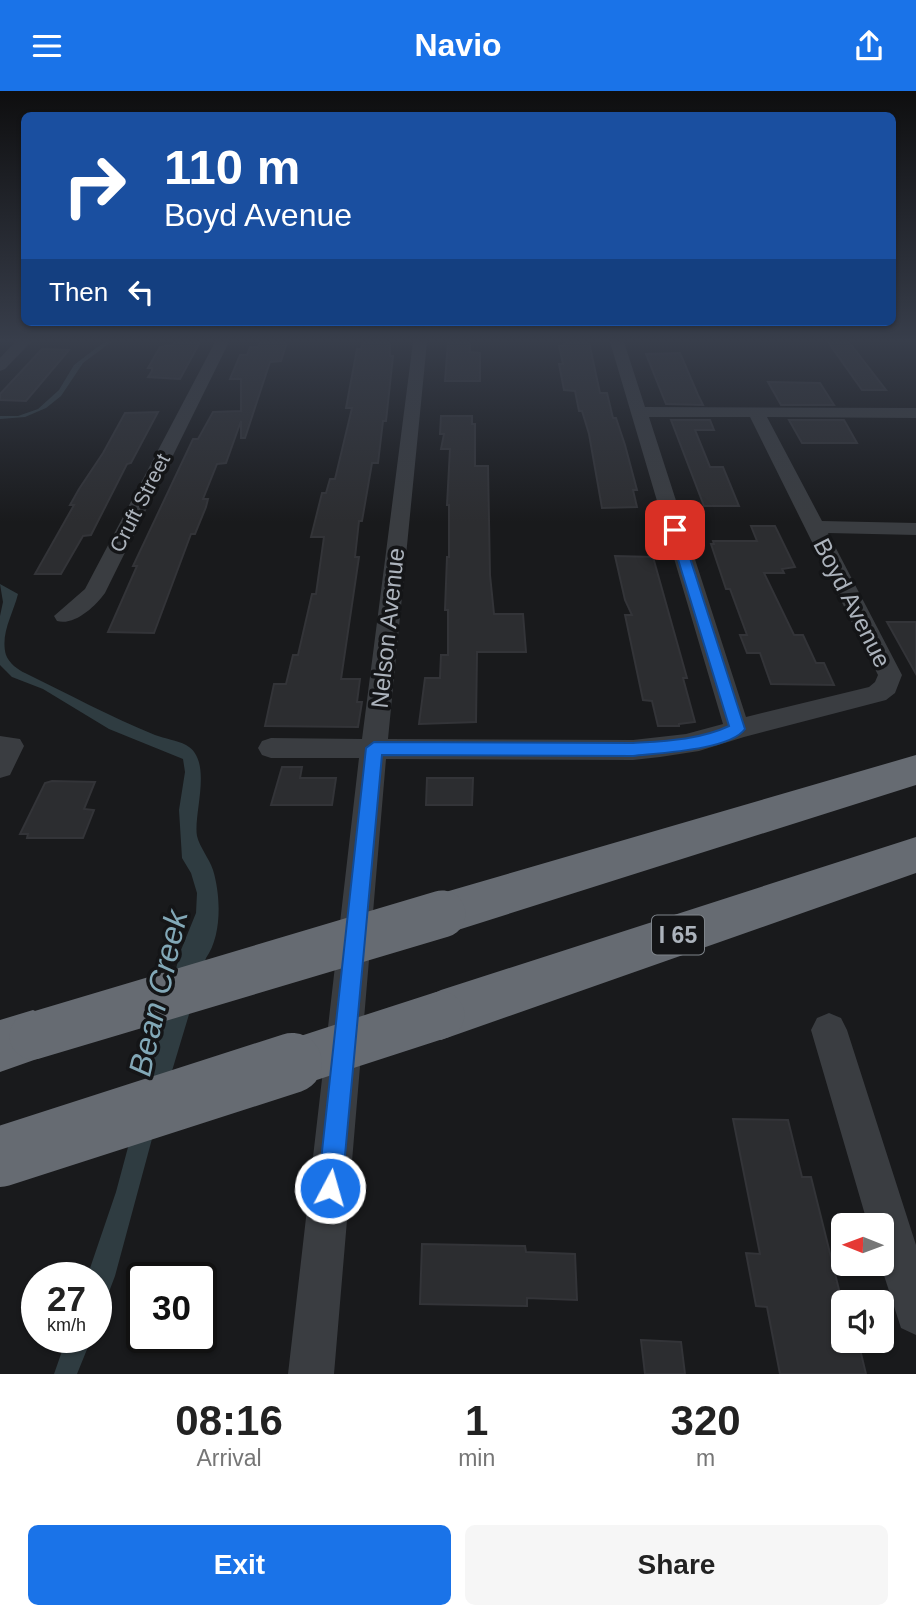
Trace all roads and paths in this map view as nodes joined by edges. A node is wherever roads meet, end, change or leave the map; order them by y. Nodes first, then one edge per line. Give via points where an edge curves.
1 (191, 402) edge
2 (412, 402) edge
3 (635, 402) edge
4 (638, 412) junction
5 (756, 412) junction
6 (916, 413) edge
7 (814, 527) junction
8 (916, 529) edge
9 (65, 616) dead end
10 (737, 729) junction
11 (271, 748) dead end
12 (374, 748) junction
13 (916, 770) edge
14 (916, 855) edge
15 (828, 1030) dead end
16 (16, 1041) edge
17 (0, 1157) edge
18 (916, 1313) edge
19 (311, 1374) edge

1 - 9 street, Cruft Street via 94,593
2 - 12 street, Nelson Avenue
3 - 4 street
4 - 5 street
4 - 10 street
5 - 6 street
5 - 7 street, Boyd Avenue
7 - 8 street
7 - 10 street, Boyd Avenue via 890,675 886,687 877,694
10 - 12 street, Boyd Avenue via 719,737 633,750
11 - 12 street, Boyd Avenue
12 - 19 street, Nelson Avenue
13 - 16 highway, bridge
14 - 17 highway, I 65, bridge
15 - 18 street

